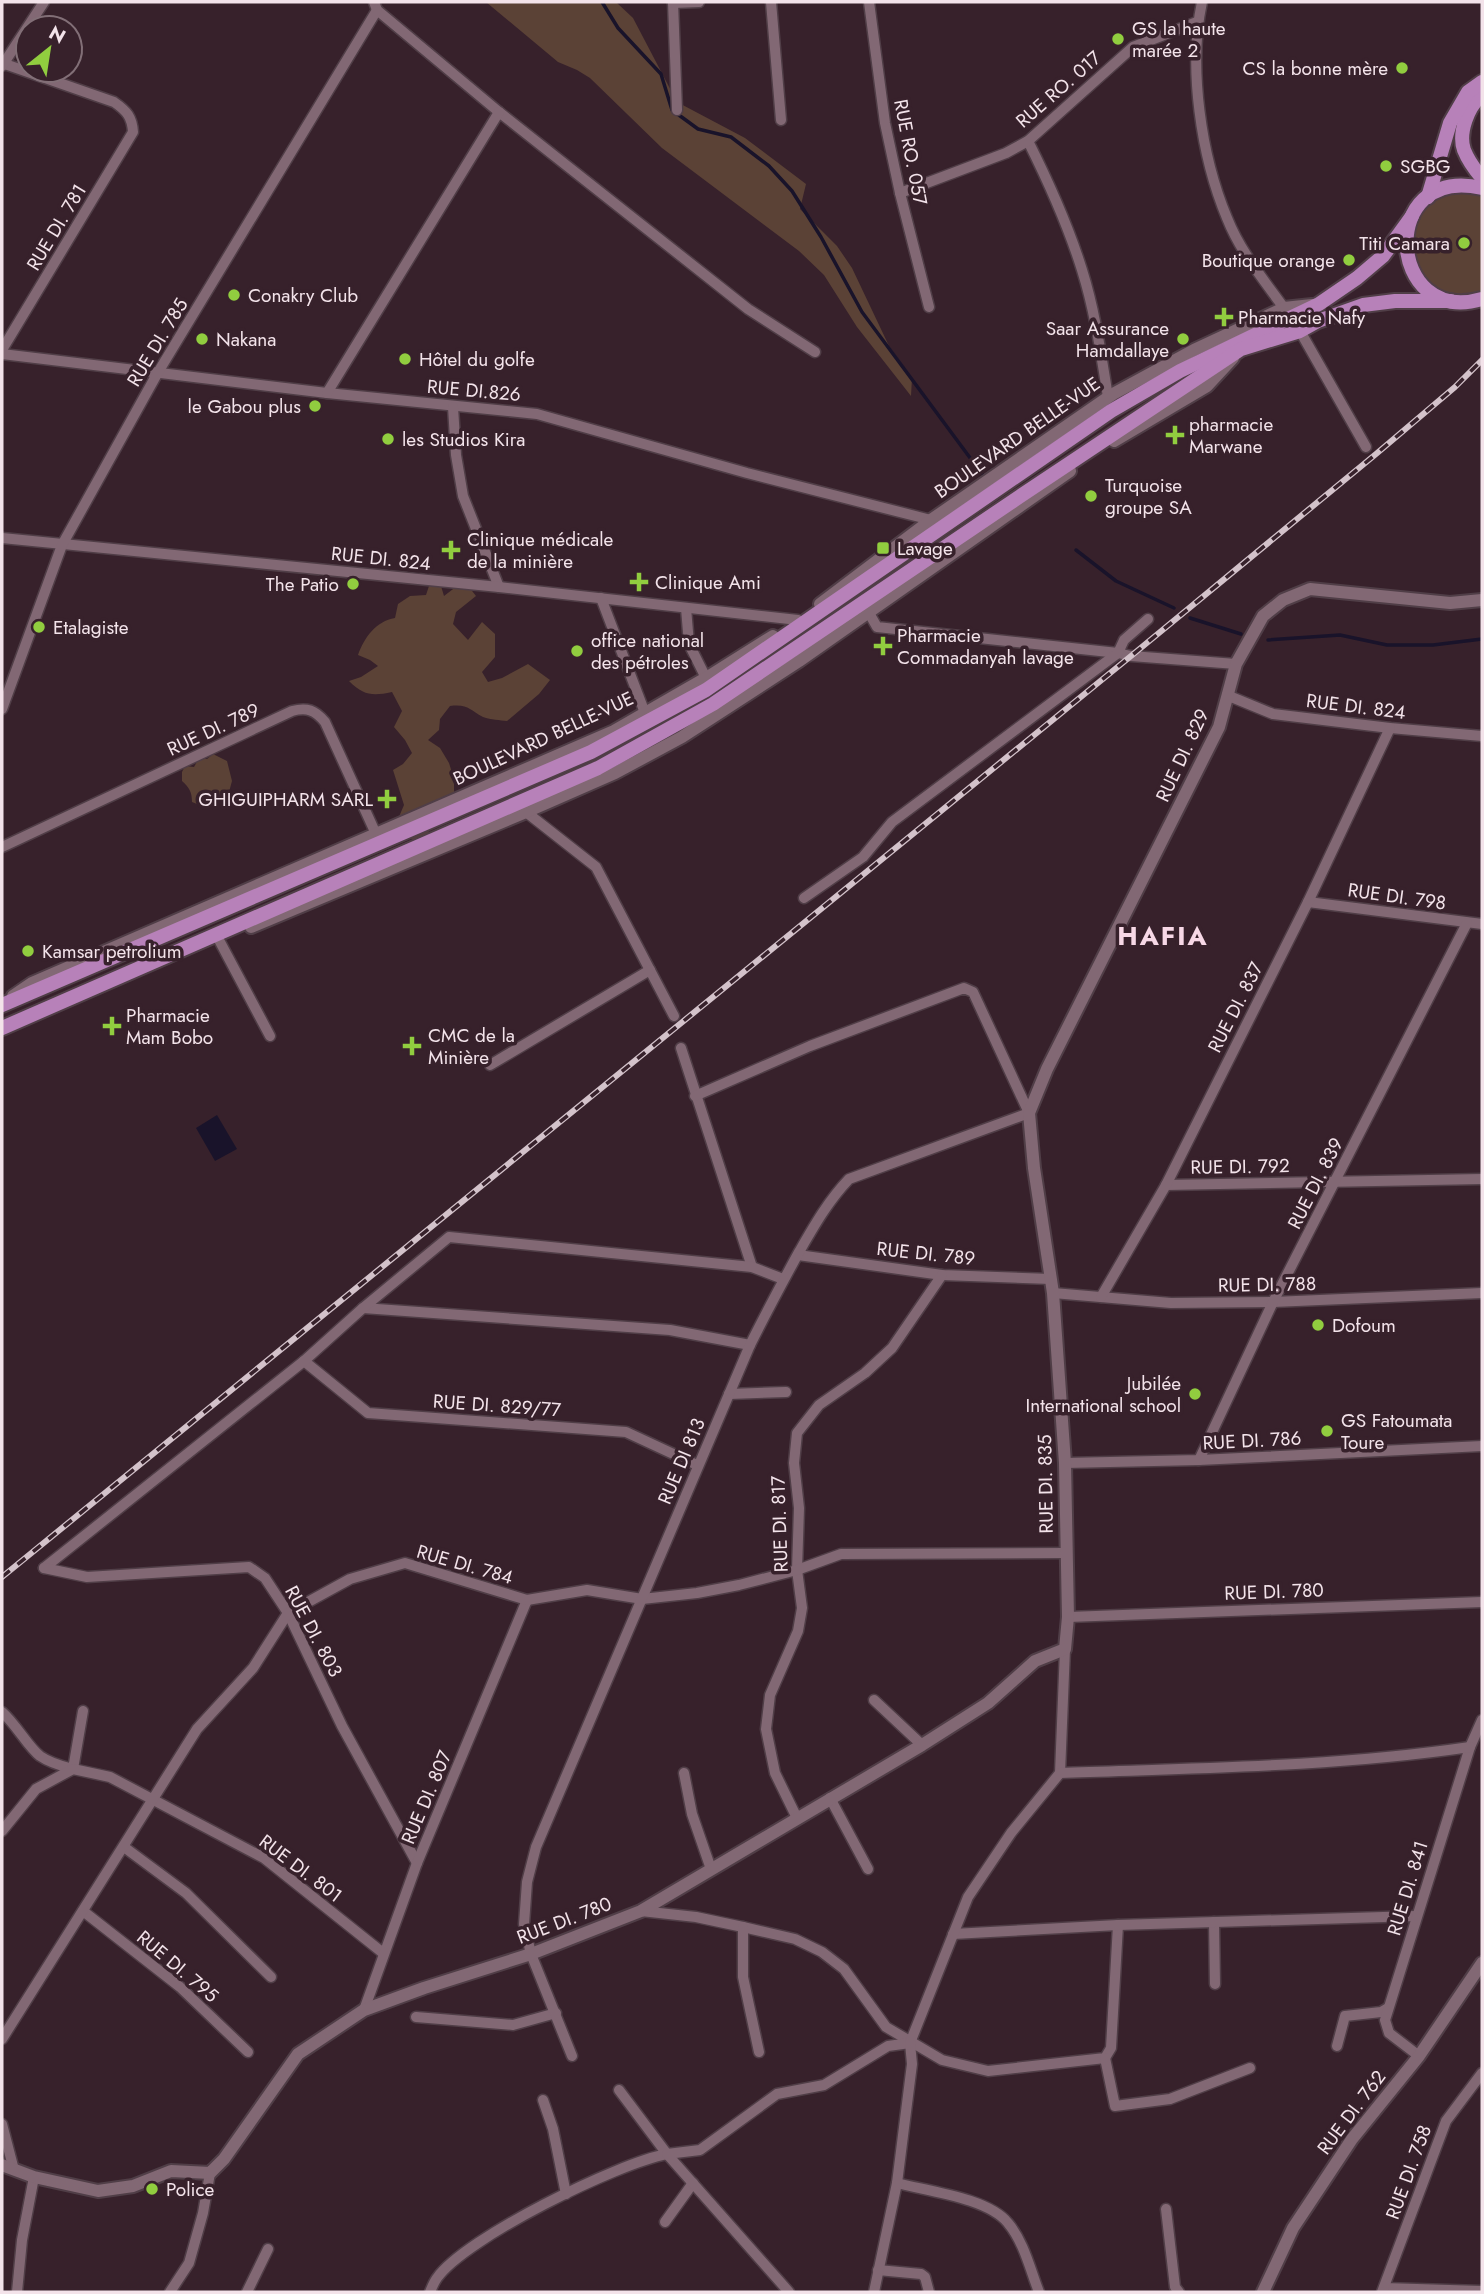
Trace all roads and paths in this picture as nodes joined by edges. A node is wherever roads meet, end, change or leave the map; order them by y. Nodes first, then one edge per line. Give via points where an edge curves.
1 (44, 2) edge
2 (673, 2) edge
3 (699, 2) edge
4 (771, 2) edge
5 (869, 2) edge
6 (1202, 2) edge
7 (375, 6) edge
8 (1197, 23) junction
9 (3, 65) edge
10 (1482, 82) edge
11 (1482, 95) edge
12 (677, 110) dead end
13 (499, 112) junction
14 (781, 120) dead end
15 (1028, 141) junction
16 (1482, 178) edge
17 (1482, 188) edge
18 (900, 193) junction
19 (1428, 197) junction
20 (1412, 216) junction
21 (1482, 299) edge
22 (1451, 302) junction
23 (1319, 304) junction
24 (929, 307) dead end
25 (1284, 309) junction
26 (1300, 331) junction
27 (1241, 349) junction
28 (2, 352) edge
29 (815, 352) dead end
30 (157, 374) junction
31 (327, 393) junction
32 (1108, 397) junction
33 (453, 407) junction
34 (1366, 447) dead end
35 (931, 520) junction
36 (2, 538) edge
37 (62, 545) junction
38 (499, 587) junction
39 (601, 598) junction
40 (1482, 600) edge
41 (686, 608) junction
42 (869, 613) junction
43 (1147, 619) dead end
44 (798, 620) junction
45 (1118, 653) junction
46 (1236, 664) junction
47 (706, 678) junction
48 (1229, 696) junction
49 (2, 709) edge
50 (645, 713) junction
51 (1390, 728) junction
52 (1482, 736) edge
53 (526, 813) junction
54 (376, 834) junction
55 (2, 847) edge
56 (804, 898) dead end
57 (1308, 902) junction
58 (1467, 923) junction
59 (1482, 924) edge
60 (219, 940) junction
61 (650, 970) junction
62 (2, 1004) edge
63 (674, 1016) dead end
64 (2, 1028) edge
65 (270, 1036) dead end
66 (681, 1048) dead end
67 (490, 1065) dead end
68 (695, 1096) junction
69 (1029, 1113) junction
70 (1482, 1179) edge
71 (1335, 1182) junction
72 (1166, 1185) junction
73 (798, 1255) junction
74 (752, 1267) junction
75 (942, 1275) junction
76 (783, 1279) junction
77 (1051, 1279) junction
78 (1053, 1293) junction
79 (1482, 1293) edge
80 (1101, 1297) junction
81 (1273, 1302) junction
82 (363, 1308) junction
83 (750, 1345) junction
84 (304, 1362) junction
85 (786, 1392) dead end
86 (729, 1394) junction
87 (1482, 1446) edge
88 (1199, 1460) junction
89 (1065, 1463) junction
90 (697, 1465) junction
91 (1065, 1553) junction
92 (797, 1570) junction
93 (642, 1599) junction
94 (527, 1600) junction
95 (1482, 1602) edge
96 (288, 1613) junction
97 (1068, 1618) junction
98 (1065, 1649) junction
99 (874, 1700) dead end
100 (83, 1711) dead end
101 (2, 1712) edge
102 (1482, 1720) edge
103 (922, 1745) junction
104 (1470, 1747) junction
105 (72, 1769) junction
106 (684, 1773) dead end
107 (1060, 1773) junction
108 (830, 1798) junction
109 (155, 1799) junction
110 (797, 1818) junction
111 (2, 1831) edge
112 (124, 1847) junction
113 (417, 1863) junction
114 (711, 1869) junction
115 (868, 1869) dead end
116 (83, 1911) junction
117 (640, 1911) junction
118 (1416, 1916) junction
119 (1214, 1922) junction
120 (1118, 1925) junction
121 (743, 1927) junction
122 (953, 1934) junction
123 (383, 1954) junction
124 (530, 1954) junction
125 (1482, 1963) edge
126 (271, 1977) dead end
127 (1215, 1984) dead end
128 (1388, 2008) junction
129 (364, 2010) junction
130 (556, 2013) junction
131 (416, 2017) dead end
132 (2, 2039) edge
133 (910, 2043) junction
134 (1337, 2046) dead end
135 (248, 2052) dead end
136 (759, 2052) dead end
137 (572, 2056) dead end
138 (1419, 2056) junction
139 (1105, 2058) junction
140 (1250, 2068) dead end
141 (1482, 2073) edge
142 (619, 2090) dead end
143 (543, 2100) dead end
144 (2, 2124) edge
145 (667, 2154) junction
146 (8, 2168) edge
147 (210, 2173) junction
148 (34, 2177) junction
149 (693, 2183) junction
150 (897, 2183) junction
151 (566, 2194) junction
152 (1166, 2209) dead end
153 (665, 2222) dead end
154 (268, 2249) dead end
155 (878, 2270) junction
156 (1383, 2290) edge
157 (1482, 2291) edge
158 (18, 2292) edge
159 (170, 2292) edge
160 (247, 2292) edge
161 (430, 2292) edge
162 (789, 2292) edge
163 (874, 2292) edge
164 (929, 2292) edge
165 (1039, 2292) edge
166 (1179, 2292) edge
167 (1263, 2292) edge

1 - 9 street
2 - 3 street
2 - 12 street
4 - 14 street
5 - 18 street, RUE RO. 057 via 885,123
6 - 8 street
7 - 13 street
7 - 30 street, RUE DI. 785
8 - 15 street, RUE RO. 017 via 1133,47
8 - 25 street via 1198,107 1214,184 1246,254
9 - 28 street, RUE DI. 781 via 114,102 132,120 133,132
10 - 19 main road via 1468,92 1450,123
11 - 16 main road via 1469,110 1462,137 1464,151
13 - 29 street via 748,309
13 - 31 street
15 - 18 street, RUE RO. 017
15 - 32 street via 1057,200 1083,272
17 - 19 main road via 1454,186
18 - 24 street, RUE RO. 057
19 - 20 main road, BOULEVARD BELLE-VUE
20 - 22 main road via 1405,237 1407,258 1416,278 1431,293
20 - 23 main road, BOULEVARD BELLE-VUE via 1383,256
21 - 22 main road
22 - 26 main road via 1363,305
23 - 25 street, BOULEVARD BELLE-VUE
23 - 62 main road, BOULEVARD BELLE-VUE via 1180,371 1111,411 706,690 603,746
25 - 32 street, BOULEVARD BELLE-VUE
26 - 27 main road
26 - 34 street
27 - 42 street via 1207,386 1103,448
27 - 64 main road via 713,704 610,761
28 - 30 street, RUE DI.826
30 - 31 street, RUE DI.826
30 - 37 street, RUE DI. 785
31 - 33 street, RUE DI.826
32 - 35 street, BOULEVARD BELLE-VUE
33 - 35 street, RUE DI.826 via 537,414
33 - 38 street via 463,496
35 - 44 street, BOULEVARD BELLE-VUE
36 - 37 street, RUE DI. 824
37 - 38 street, RUE DI. 824
37 - 49 street, RUE DI. 785
38 - 39 street, RUE DI. 824
39 - 41 street, RUE DI. 824
39 - 50 street
40 - 46 street, RUE DI. 829 via 1450,603 1310,589 1283,600 1263,616
41 - 44 street, RUE DI. 824
41 - 47 street via 690,644
42 - 45 street via 877,627
42 - 53 street via 682,737
43 - 45 street via 1124,640
44 - 47 street, BOULEVARD BELLE-VUE
45 - 46 street
45 - 56 street via 892,822 863,857
46 - 48 street, RUE DI. 829
47 - 50 street, BOULEVARD BELLE-VUE
48 - 51 street, RUE DI. 824 via 1273,714
48 - 69 street, RUE DI. 829 via 1219,727
50 - 54 street, BOULEVARD BELLE-VUE via 614,731
51 - 52 street, RUE DI. 824
51 - 57 street, RUE DI. 837
53 - 60 street
53 - 61 street via 596,867
54 - 55 street, RUE DI. 789 via 325,722 302,708
54 - 62 street, BOULEVARD BELLE-VUE via 32,983
57 - 58 street, RUE DI. 798
57 - 72 street, RUE DI. 837
58 - 59 street, RUE DI. 798
58 - 71 street, RUE DI. 839
60 - 64 street via 69,1007
60 - 65 street
61 - 63 street
61 - 67 street
66 - 68 street
68 - 69 street via 810,1046 964,988 973,992
68 - 74 street
69 - 73 street, RUE DI 813 via 849,1180 834,1194
69 - 77 street, RUE DI. 835
70 - 71 street, RUE DI. 792
71 - 72 street, RUE DI. 792
71 - 81 street, RUE DI. 839
72 - 80 street, RUE DI. 837
73 - 75 street, RUE DI. 789
73 - 76 street, RUE DI 813
74 - 76 street
74 - 82 street via 449,1237
75 - 77 street, RUE DI. 789
75 - 92 street, RUE DI. 817 via 892,1348 819,1405 797,1433
76 - 83 street, RUE DI 813
77 - 78 street, RUE DI. 835
78 - 80 street, RUE DI. 788
78 - 89 street, RUE DI. 835
79 - 81 street, RUE DI. 788
80 - 81 street, RUE DI. 788 via 1171,1303
81 - 88 street, RUE DI. 839
82 - 83 street via 670,1330
82 - 84 street
83 - 86 street, RUE DI 813
84 - 90 street, RUE DI. 829/77 via 368,1413 625,1432
84 - 96 street, RUE DI. 803 via 44,1568 87,1577 249,1567 265,1578
85 - 86 street
86 - 90 street, RUE DI 813
87 - 88 street, RUE DI. 786
88 - 89 street, RUE DI. 786
89 - 91 street, RUE DI. 835
90 - 93 street, RUE DI 813
91 - 92 street, RUE DI. 784 via 841,1554
91 - 97 street, RUE DI. 835
92 - 93 street, RUE DI. 784 via 718,1589
92 - 110 street, RUE DI. 817 via 802,1608 798,1631 770,1695 766,1729 775,1773
93 - 94 street, RUE DI. 784 via 587,1590
93 - 124 street, RUE DI 813 via 536,1847 527,1882 524,1924
94 - 96 street, RUE DI. 784 via 405,1563 350,1579
94 - 113 street, RUE DI. 807
95 - 97 street, RUE DI. 780
96 - 109 street, RUE DI. 784 via 253,1668 197,1729
96 - 113 street, RUE DI. 803 via 342,1726
97 - 98 street, RUE DI. 835
98 - 103 street, RUE DI. 780 via 1035,1661 988,1703
98 - 107 street, RUE DI. 835
99 - 103 street
100 - 105 street
101 - 105 street, RUE DI. 801 via 38,1755
102 - 104 street, RUE DI. 841
103 - 108 street, RUE DI. 780
104 - 107 street via 1301,1765
104 - 118 street, RUE DI. 841
105 - 109 street, RUE DI. 801 via 110,1777
105 - 111 street via 36,1789
106 - 114 street
107 - 122 street via 1011,1832 968,1897
108 - 110 street, RUE DI. 780
108 - 115 street
109 - 112 street, RUE DI. 784
109 - 123 street, RUE DI. 801 via 264,1858
110 - 114 street, RUE DI. 780
112 - 116 street, RUE DI. 784
112 - 126 street via 186,1893
113 - 123 street, RUE DI. 807
114 - 117 street, RUE DI. 780
116 - 132 street, RUE DI. 784
116 - 135 street, RUE DI. 795 via 180,1987
117 - 121 street
117 - 124 street, RUE DI. 780
118 - 119 street
118 - 128 street, RUE DI. 841
119 - 120 street
119 - 127 street
120 - 122 street
120 - 139 street via 1111,2048
121 - 133 street via 795,1939 822,1952 844,1969 886,2027
121 - 136 street via 743,1977
122 - 133 street
123 - 129 street, RUE DI. 807
124 - 129 street, RUE DI. 780
124 - 130 street, RUE DI 813
125 - 138 street, RUE DI. 762
128 - 134 street via 1345,2016
128 - 138 street via 1389,2033
129 - 147 street, RUE DI. 780 via 298,2054
130 - 131 street via 513,2025
130 - 137 street, RUE DI 813
133 - 139 street via 942,2060 988,2071
133 - 145 street via 888,2046 824,2085 777,2094 700,2150
133 - 150 street via 912,2064
138 - 167 street, RUE DI. 762 via 1352,2139 1293,2228
139 - 140 street via 1115,2106 1170,2099
141 - 156 street, RUE DI. 758 via 1446,2121
142 - 145 street
143 - 151 street
144 - 146 street
145 - 149 street
145 - 151 street via 648,2157
146 - 148 street
147 - 148 street via 171,2171 133,2186 98,2191
147 - 159 street via 189,2263
148 - 158 street
149 - 153 street
149 - 162 street
150 - 155 street
150 - 165 street via 979,2203 1007,2221
151 - 161 street via 492,2233 435,2278
152 - 166 street
154 - 160 street
155 - 163 street
155 - 164 street via 921,2274
156 - 157 street

